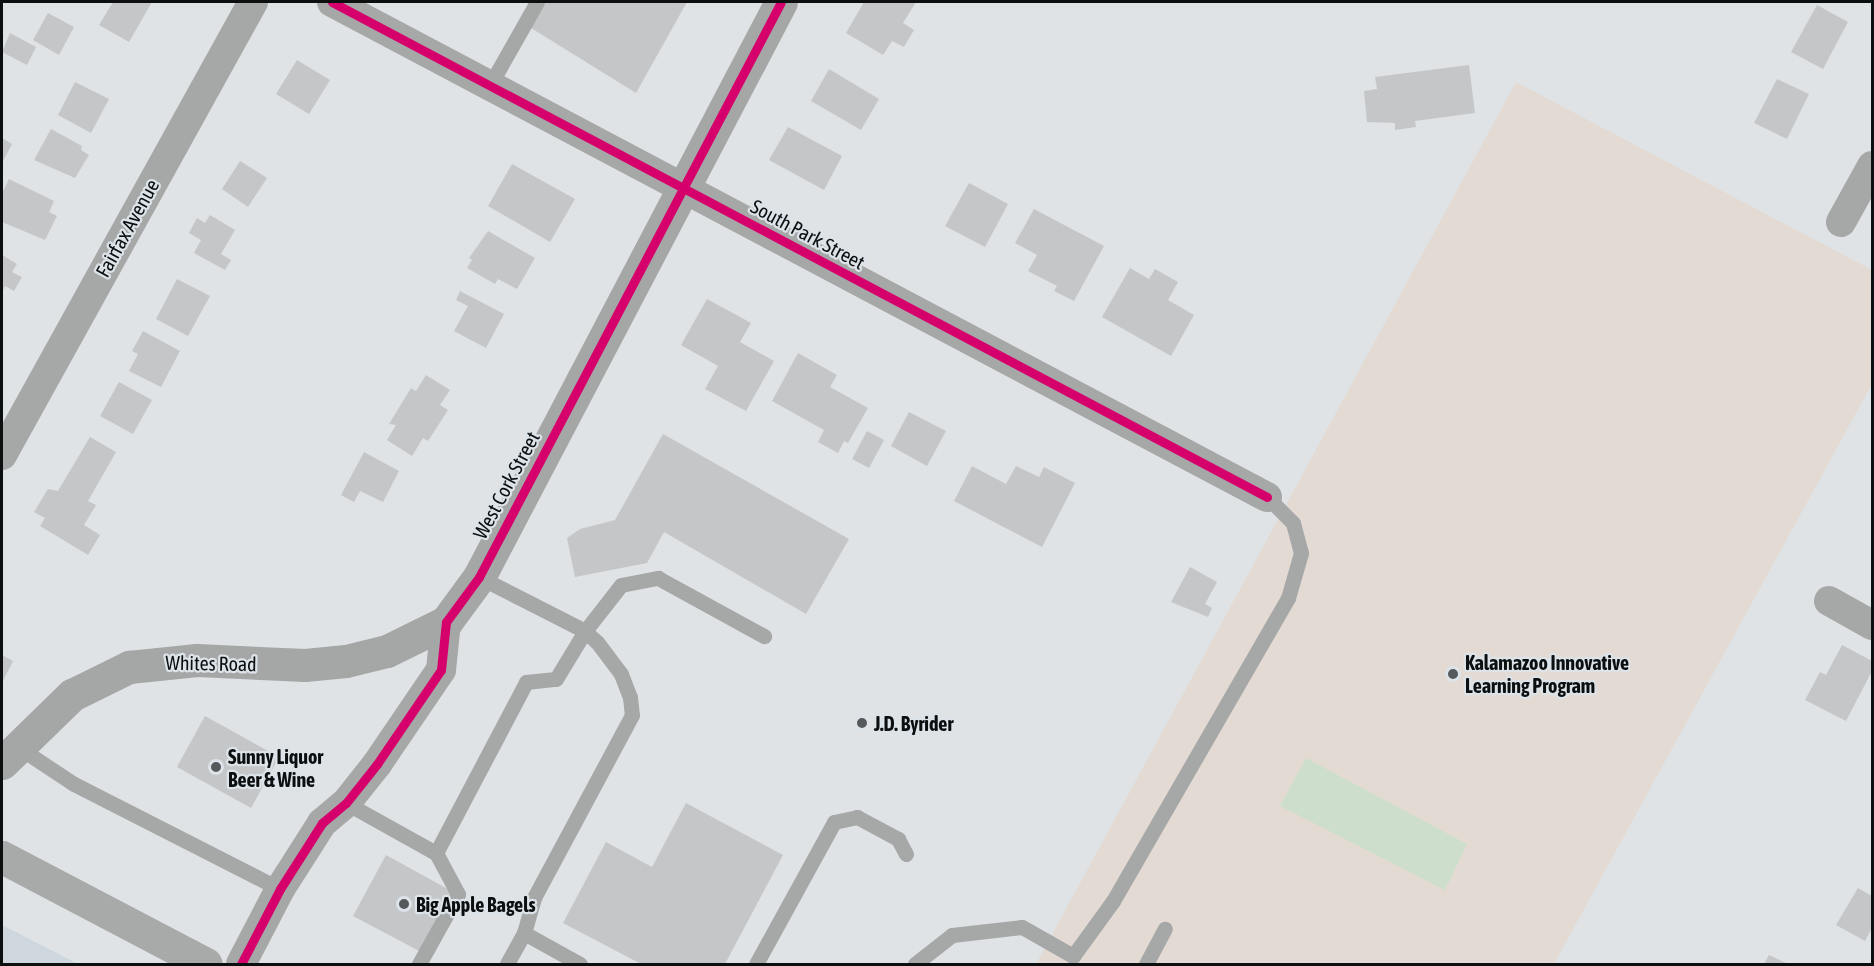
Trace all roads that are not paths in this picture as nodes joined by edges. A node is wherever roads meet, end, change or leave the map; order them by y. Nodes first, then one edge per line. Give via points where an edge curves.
1 (253, 2) edge
2 (332, 2) edge
3 (537, 2) edge
4 (781, 2) edge
5 (490, 85) junction
6 (1872, 166) edge
7 (682, 187) junction
8 (1840, 222) dead end
9 (2, 455) edge
10 (1268, 497) joint
11 (479, 577) junction
12 (1829, 601) dead end
13 (446, 622) junction
14 (1872, 625) edge
15 (585, 631) junction
16 (764, 636) dead end
17 (10, 755) edge
18 (346, 803) junction
19 (436, 853) junction
20 (906, 854) dead end
21 (2, 857) edge
22 (280, 889) junction
23 (1165, 929) dead end
24 (524, 933) junction
25 (1071, 960) edge
26 (206, 964) edge
27 (241, 964) edge
28 (419, 964) edge
29 (507, 964) edge
30 (580, 964) edge
31 (756, 964) edge
32 (915, 964) edge
33 (1146, 964) edge

1 - 9 street, Fairfax Avenue
2 - 5 street, South Park Street
3 - 5 lane
4 - 7 street, West Cork Street
5 - 7 street, South Park Street
6 - 8 street
7 - 10 street, South Park Street
7 - 11 street, West Cork Street
10 - 25 lane via 1293,523 1301,553 1288,598 1113,901
11 - 13 street, West Cork Street
11 - 15 lane
12 - 14 street
13 - 17 street, Whites Road via 387,651 346,661 305,665 197,660 129,667 72,695
13 - 18 street via 441,670 409,721
15 - 16 lane via 621,585 658,578
15 - 19 lane via 556,679 526,682
15 - 24 lane via 612,658 621,674 632,715 534,898
17 - 22 lane
18 - 19 lane
18 - 22 street via 322,823
19 - 28 lane via 458,894
20 - 31 lane via 897,839 857,817 834,822
21 - 26 main road
22 - 27 street
23 - 33 lane
24 - 29 lane
24 - 30 lane
25 - 32 lane via 1022,927 952,935

